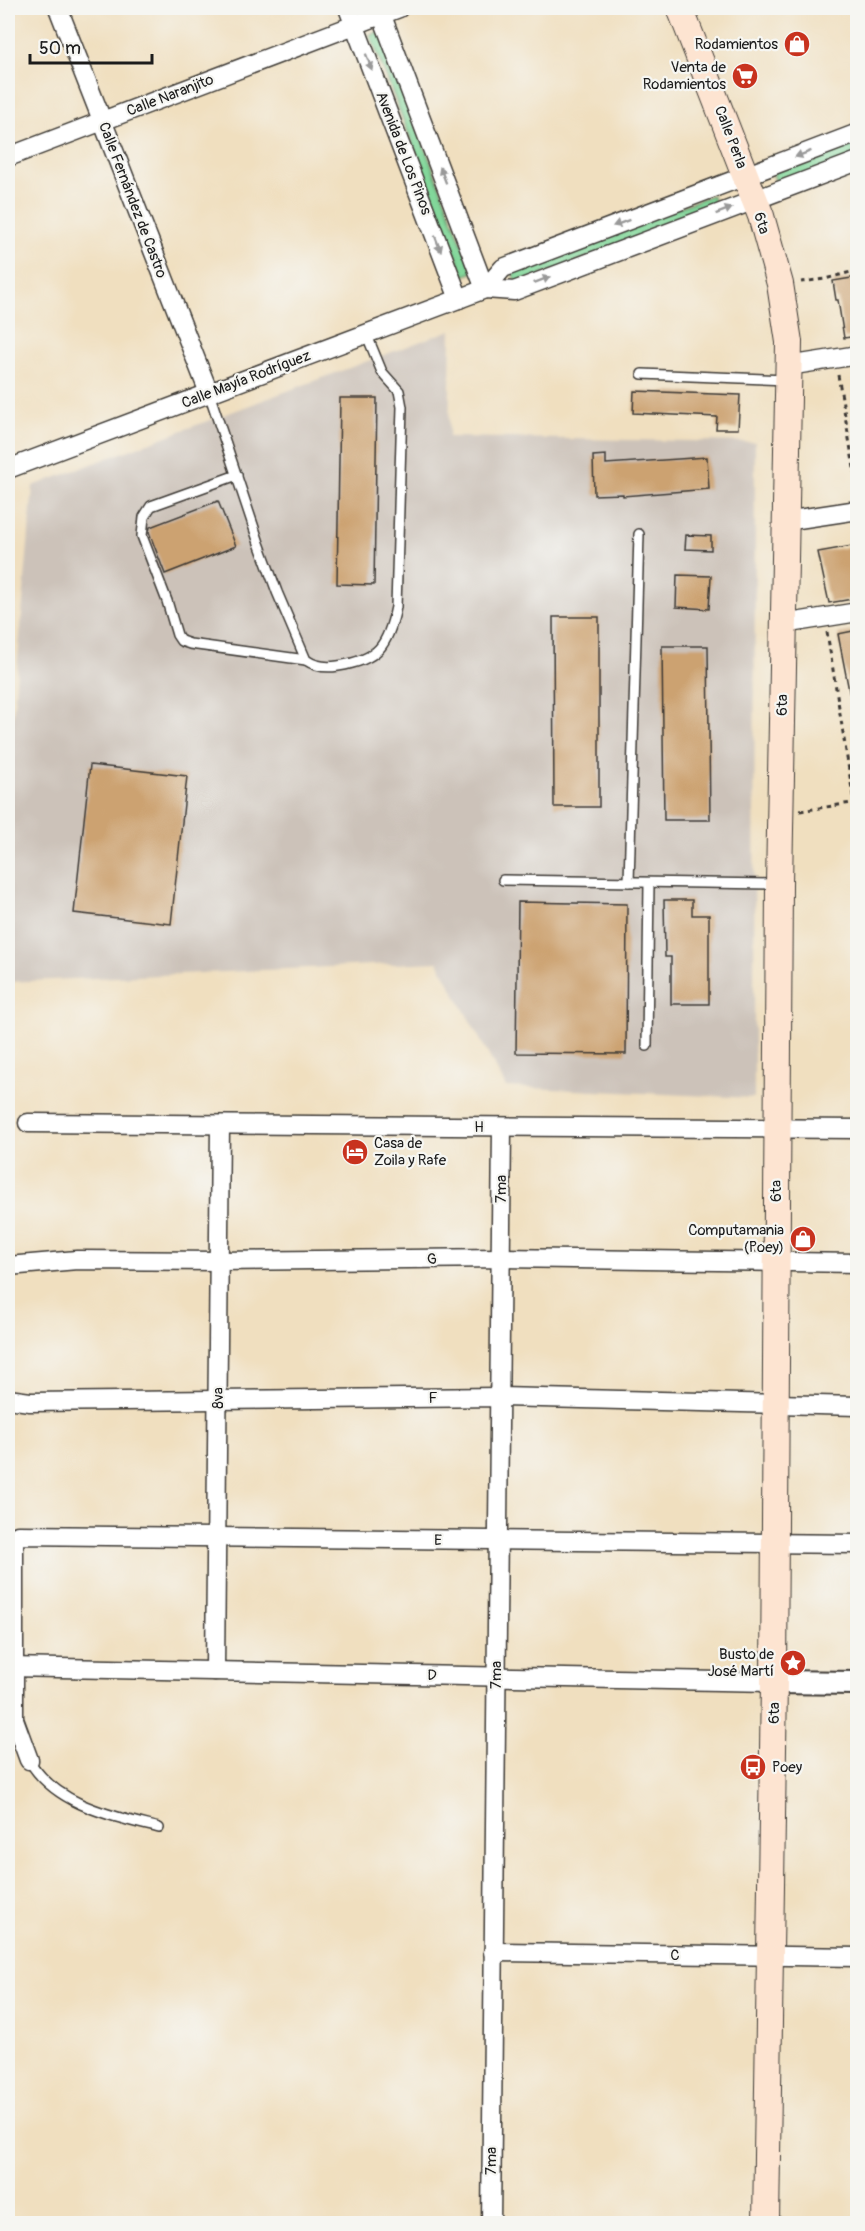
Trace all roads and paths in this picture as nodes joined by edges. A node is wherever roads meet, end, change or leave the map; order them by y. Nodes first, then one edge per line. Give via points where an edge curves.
1 (58, 8) edge
2 (399, 8) edge
3 (680, 8) edge
4 (381, 11) edge
5 (351, 16) edge
6 (102, 121) junction
7 (858, 133) edge
8 (8, 157) edge
9 (858, 161) edge
10 (746, 176) junction
11 (755, 200) junction
12 (858, 270) edge
13 (780, 284) junction
14 (486, 289) junction
15 (459, 299) junction
16 (366, 333) junction
17 (858, 355) edge
18 (836, 358) junction
19 (788, 373) junction
20 (642, 374) dead end
21 (209, 393) junction
22 (8, 469) edge
23 (237, 475) junction
24 (858, 491) edge
25 (858, 510) edge
26 (785, 521) junction
27 (639, 534) dead end
28 (858, 612) edge
29 (824, 617) junction
30 (783, 624) junction
31 (306, 660) junction
32 (856, 802) edge
33 (780, 814) junction
34 (503, 880) dead end
35 (629, 882) junction
36 (649, 883) junction
37 (780, 884) junction
38 (647, 1046) dead end
39 (28, 1123) dead end
40 (220, 1125) junction
41 (502, 1127) junction
42 (777, 1128) junction
43 (858, 1129) edge
44 (501, 1258) junction
45 (219, 1261) junction
46 (776, 1263) junction
47 (858, 1263) edge
48 (8, 1266) edge
49 (499, 1397) junction
50 (8, 1400) edge
51 (218, 1400) junction
52 (776, 1406) junction
53 (858, 1406) edge
54 (216, 1538) junction
55 (498, 1540) junction
56 (776, 1543) junction
57 (858, 1544) edge
58 (10, 1667) edge
59 (215, 1671) junction
60 (496, 1677) junction
61 (774, 1682) junction
62 (858, 1683) edge
63 (11, 1720) edge
64 (29, 1760) joint
65 (159, 1828) dead end
66 (494, 1952) junction
67 (770, 1956) junction
68 (858, 1957) edge
69 (491, 2223) edge
70 (766, 2223) edge

1 - 6 street, Calle Fernández de Castro
2 - 4 street, Calle Naranjito
3 - 10 main road, Calle Perla
4 - 5 street, Calle Naranjito
14 -> 4 street, Avenida de Los Pinos
5 - 6 street, Calle Naranjito
5 -> 15 street, Avenida de Los Pinos
6 - 8 street, Calle Naranjito
6 - 21 street, Calle Fernández de Castro
7 -> 10 street, Calle Mayía Rodríguez
9 - 11 street, Calle Mayía Rodríguez
10 - 11 main road, Calle Perla
10 -> 14 street, Calle Mayía Rodríguez via 503,268
11 - 13 main road, 6ta
14 -> 11 street, Calle Mayía Rodríguez via 514,291
12 - 13 path via 825,279
13 - 19 main road, 6ta via 786,313
14 - 15 street, Calle Mayía Rodríguez
15 - 16 street, Calle Mayía Rodríguez
16 - 21 street, Calle Mayía Rodríguez
16 - 31 lane via 382,372 401,395 396,608 388,634 368,658 328,668
17 - 18 street
18 - 19 street
18 - 24 path
19 - 20 lane
19 - 26 main road, 6ta
21 - 22 street, Calle Mayía Rodríguez
21 - 23 lane
23 - 31 lane via 277,592
23 - 31 lane via 151,506 144,517 142,536 177,635 190,644
25 - 26 street
26 - 30 main road, 6ta
27 - 35 lane
28 - 29 street
29 - 30 street
29 - 32 path
30 - 33 main road, 6ta
32 - 33 path
33 - 37 main road, 6ta
34 - 35 lane
35 - 36 lane
36 - 37 lane
36 - 38 lane
37 - 42 main road, 6ta
39 - 40 street, H
40 - 41 street, H
40 - 45 street, 8va
41 - 42 street, H
41 - 44 street, 7ma
42 - 43 street, H
42 - 46 main road, 6ta
44 - 45 street, G
44 - 46 street, G
44 - 49 street, 7ma
45 - 48 street, G via 77,1260
45 - 51 street, 8va
46 - 47 street, G
46 - 52 main road, 6ta
49 - 51 street, F
49 - 52 street, F
49 - 55 street, 7ma
50 - 51 street, F
51 - 54 street, 8va
52 - 53 street, F
52 - 56 main road, 6ta
54 - 55 street, E
54 - 58 street, E via 18,1535 14,1542
54 - 59 street, 8va
55 - 56 street, E
55 - 60 street, 7ma
56 - 57 street, E
56 - 61 main road, 6ta
58 - 59 street, D
58 - 63 street
59 - 60 street, D
60 - 61 street, D
60 - 66 street, 7ma
61 - 62 street, D
61 - 67 main road, 6ta
63 - 64 street
64 - 65 lane via 37,1774 72,1800 122,1820
66 - 67 street, C
66 - 69 street, 7ma
67 - 68 street, C
67 - 70 main road, 6ta

